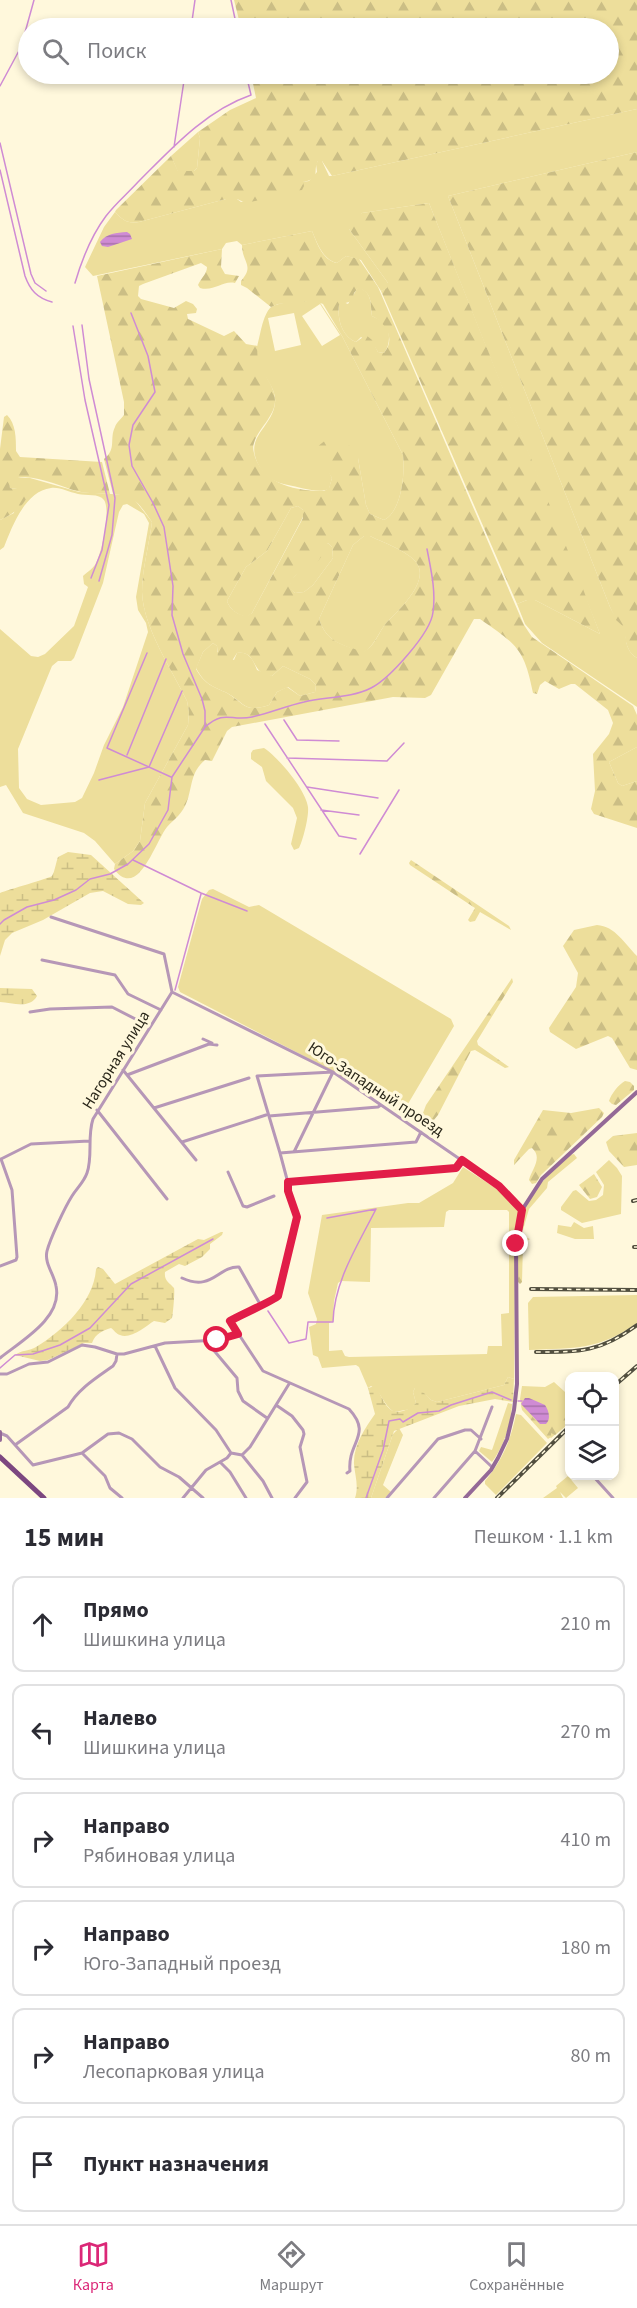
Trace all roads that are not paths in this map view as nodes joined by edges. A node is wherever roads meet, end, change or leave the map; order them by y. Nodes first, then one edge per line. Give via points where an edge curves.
1 (51, 917) dead end
2 (42, 960) dead end
3 (172, 992) junction
4 (161, 1010) junction
5 (30, 1012) dead end
6 (150, 1026) junction
7 (203, 1039) dead end
8 (123, 1070) junction
9 (333, 1072) junction
10 (127, 1075) junction
11 (249, 1078) dead end
12 (637, 1092) edge
13 (381, 1105) junction
14 (154, 1108) junction
15 (97, 1110) junction
16 (313, 1112) junction
17 (267, 1115) junction
18 (421, 1132) junction
19 (89, 1141) junction
20 (182, 1143) junction
21 (294, 1152) junction
22 (280, 1153) junction
23 (1, 1159) edge
24 (196, 1160) dead end
25 (462, 1160) junction
26 (228, 1172) dead end
27 (288, 1182) junction
28 (274, 1196) dead end
29 (167, 1200) dead end
30 (522, 1210) junction
31 (0, 1266) edge
32 (182, 1278) dead end
33 (260, 1304) junction
34 (238, 1334) junction
35 (206, 1341) junction
36 (155, 1346) junction
37 (117, 1354) junction
38 (0, 1358) edge
39 (0, 1374) edge
40 (289, 1384) junction
41 (276, 1405) junction
42 (492, 1407) dead end
43 (267, 1418) junction
44 (0, 1432) edge
45 (481, 1438) junction
46 (0, 1440) edge
47 (15, 1445) junction
48 (475, 1451) junction
49 (82, 1452) junction
50 (231, 1453) junction
51 (242, 1455) junction
52 (0, 1457) edge
53 (220, 1462) junction
54 (492, 1467) junction
55 (347, 1473) dead end
56 (596, 1480) edge
57 (191, 1486) junction
58 (44, 1498) edge
59 (122, 1498) edge
60 (183, 1498) edge
61 (203, 1498) edge
62 (246, 1498) edge
63 (272, 1498) edge
64 (295, 1498) edge
65 (387, 1498) edge
66 (434, 1498) edge
67 (465, 1498) edge
68 (613, 1498) edge

1 - 3 street via 164,954
2 - 4 street via 116,975 128,994
3 - 4 street, Нагорная улица
3 - 9 street, Юго-Западный проезд
4 - 6 street, Нагорная улица
5 - 6 street via 112,1007
6 - 8 street, Нагорная улица
7 - 10 street via 217,1045 209,1044
8 - 10 street
8 - 15 street, Нагорная улица
9 - 13 street, Юго-Западный проезд
9 - 16 street
9 - 17 street via 256,1076
10 - 14 street
11 - 14 street
12 - 30 street via 542,1179
13 - 16 street
13 - 18 street, Юго-Западный проезд
14 - 20 street
15 - 19 street, Нагорная улица
15 - 29 street
16 - 17 street
16 - 21 street
17 - 20 street
17 - 22 street
18 - 21 street via 416,1142
18 - 25 street, Юго-Западный проезд
19 - 23 street via 31,1144
19 - 38 street, Нагорная улица via 87,1175 71,1197 46,1251 57,1288 53,1310
20 - 24 street
21 - 22 street
22 - 27 street
23 - 31 street via 12,1190 17,1257
25 - 27 street via 456,1168
25 - 30 street, Юго-Западный проезд via 499,1186
26 - 28 street via 243,1206
27 - 33 street via 297,1217 278,1296
30 - 54 street via 516,1243 516,1398 507,1439
32 - 33 street via 209,1282 239,1267
33 - 34 street via 230,1321
34 - 35 street
34 - 40 street via 263,1371
35 - 36 street
35 - 43 street via 237,1378 243,1401
36 - 37 street
36 - 50 street via 176,1388 219,1433
37 - 39 street via 82,1345 45,1363
37 - 47 street via 115,1363 78,1392 68,1407
40 - 41 street
40 - 55 street via 349,1409 358,1419 360,1431
41 - 43 street
41 - 64 street via 299,1423 304,1434 300,1447 306,1484
42 - 45 street
43 - 51 street
44 - 46 street
44 - 47 street
45 - 48 street
45 - 65 street via 471,1430 441,1437
47 - 49 street via 33,1465
48 - 54 street
48 - 66 street
49 - 57 street via 108,1434 126,1436 164,1470
49 - 59 street
50 - 51 street
50 - 53 street
51 - 63 street
52 - 58 main road
53 - 57 street
53 - 62 street
54 - 67 street
56 - 68 street
57 - 60 street
57 - 61 street

